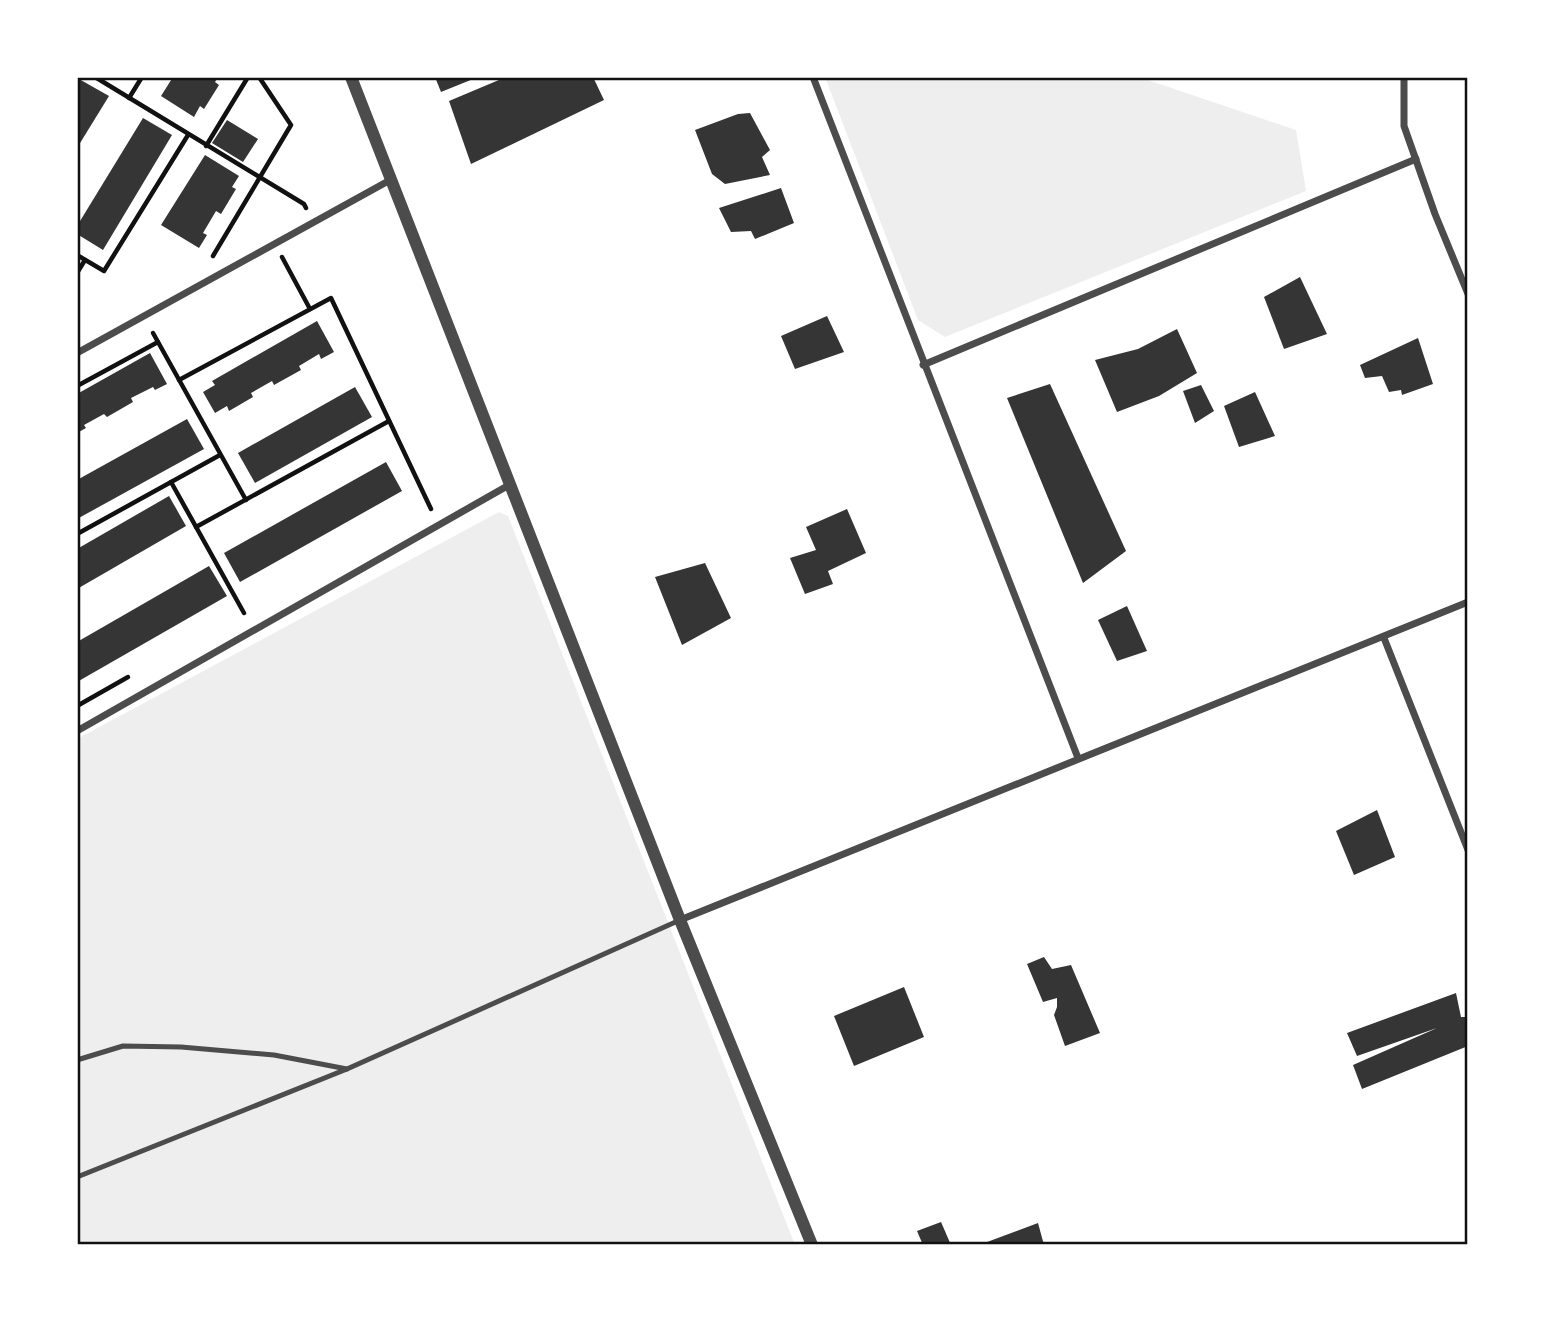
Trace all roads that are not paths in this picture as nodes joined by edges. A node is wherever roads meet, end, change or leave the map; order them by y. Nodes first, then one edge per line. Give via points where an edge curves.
1 (351, 77) edge
2 (813, 77) edge
3 (1404, 77) edge
4 (1416, 159) junction
5 (392, 178) junction
6 (1468, 294) edge
7 (77, 353) edge
8 (923, 365) junction
9 (509, 485) junction
10 (1468, 602) edge
11 (1384, 638) junction
12 (77, 731) edge
13 (1078, 758) junction
14 (1468, 850) edge
15 (680, 920) junction
16 (77, 1060) edge
17 (347, 1069) junction
18 (77, 1177) edge
19 (812, 1245) edge

1 - 5 street
2 - 8 street
3 - 4 street via 1404,126
4 - 6 street
4 - 8 street
5 - 7 street
5 - 9 street
8 - 13 street
9 - 12 street
9 - 15 street
10 - 11 street
11 - 13 street
11 - 14 street
13 - 15 street
15 - 17 lane
15 - 19 street
16 - 17 lane via 123,1046 181,1046 274,1055
17 - 18 lane

